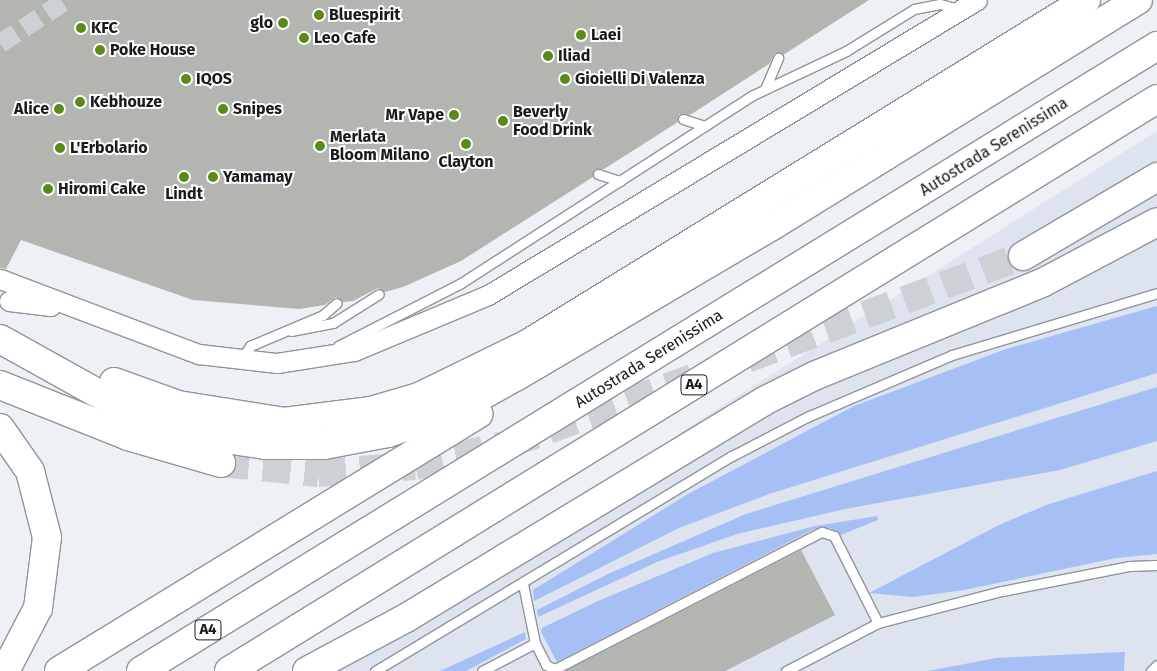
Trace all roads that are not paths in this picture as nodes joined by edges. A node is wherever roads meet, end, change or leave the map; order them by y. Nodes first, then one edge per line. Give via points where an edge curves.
1 (1086, 0) edge
2 (1138, 0) edge
3 (969, 5) edge
4 (1157, 46) edge
5 (778, 58) dead end
6 (765, 89) junction
7 (1157, 99) edge
8 (683, 119) dead end
9 (704, 126) junction
10 (598, 174) dead end
11 (1157, 177) edge
12 (620, 181) junction
13 (1157, 222) edge
14 (772, 226) junction
15 (1022, 256) tunnel mouth
16 (0, 279) edge
17 (1157, 293) edge
18 (379, 294) dead end
19 (336, 303) dead end
20 (79, 310) junction
21 (4, 313) edge
22 (286, 332) junction
23 (0, 339) edge
24 (241, 361) junction
25 (278, 363) junction
26 (0, 386) edge
27 (0, 428) edge
28 (221, 463) tunnel mouth
29 (1157, 565) edge
30 (522, 584) junction
31 (878, 623) junction
32 (535, 643) junction
33 (1157, 665) edge
34 (5, 671) edge
35 (59, 671) edge
36 (141, 671) edge
37 (230, 671) edge
38 (308, 671) edge
39 (375, 671) edge
40 (482, 671) edge
41 (786, 671) edge
42 (1151, 671) edge

1 - 21 highway via 529,342 419,397 325,419 246,419 143,394
2 - 14 highway
3 - 6 lane via 940,4 914,9 846,51
3 - 25 street via 488,295 354,351
4 - 36 highway, Autostrada Serenissima / A4
5 - 6 lane
6 - 9 lane
7 - 37 highway, A4
8 - 9 lane
9 - 12 lane
10 - 12 lane
11 - 15 highway
12 - 25 lane via 461,283 375,331
13 - 38 highway via 1042,283 814,376 764,401 406,618
14 - 23 highway via 459,408 388,433 332,444 256,444 173,426 108,399
14 - 35 highway via 576,353
16 - 20 street
17 - 30 lane via 952,355 841,400 732,456
18 - 22 lane via 333,323 313,330
19 - 22 lane
20 - 21 street
20 - 24 street via 199,354
22 - 24 lane via 250,346
24 - 25 street
26 - 28 highway via 128,436
27 - 34 highway via 30,472 47,537 38,608
29 - 31 lane via 1002,591
30 - 32 lane
30 - 39 lane
31 - 32 lane via 834,536 822,532 559,668 549,668
31 - 41 lane
32 - 40 lane
33 - 42 lane

